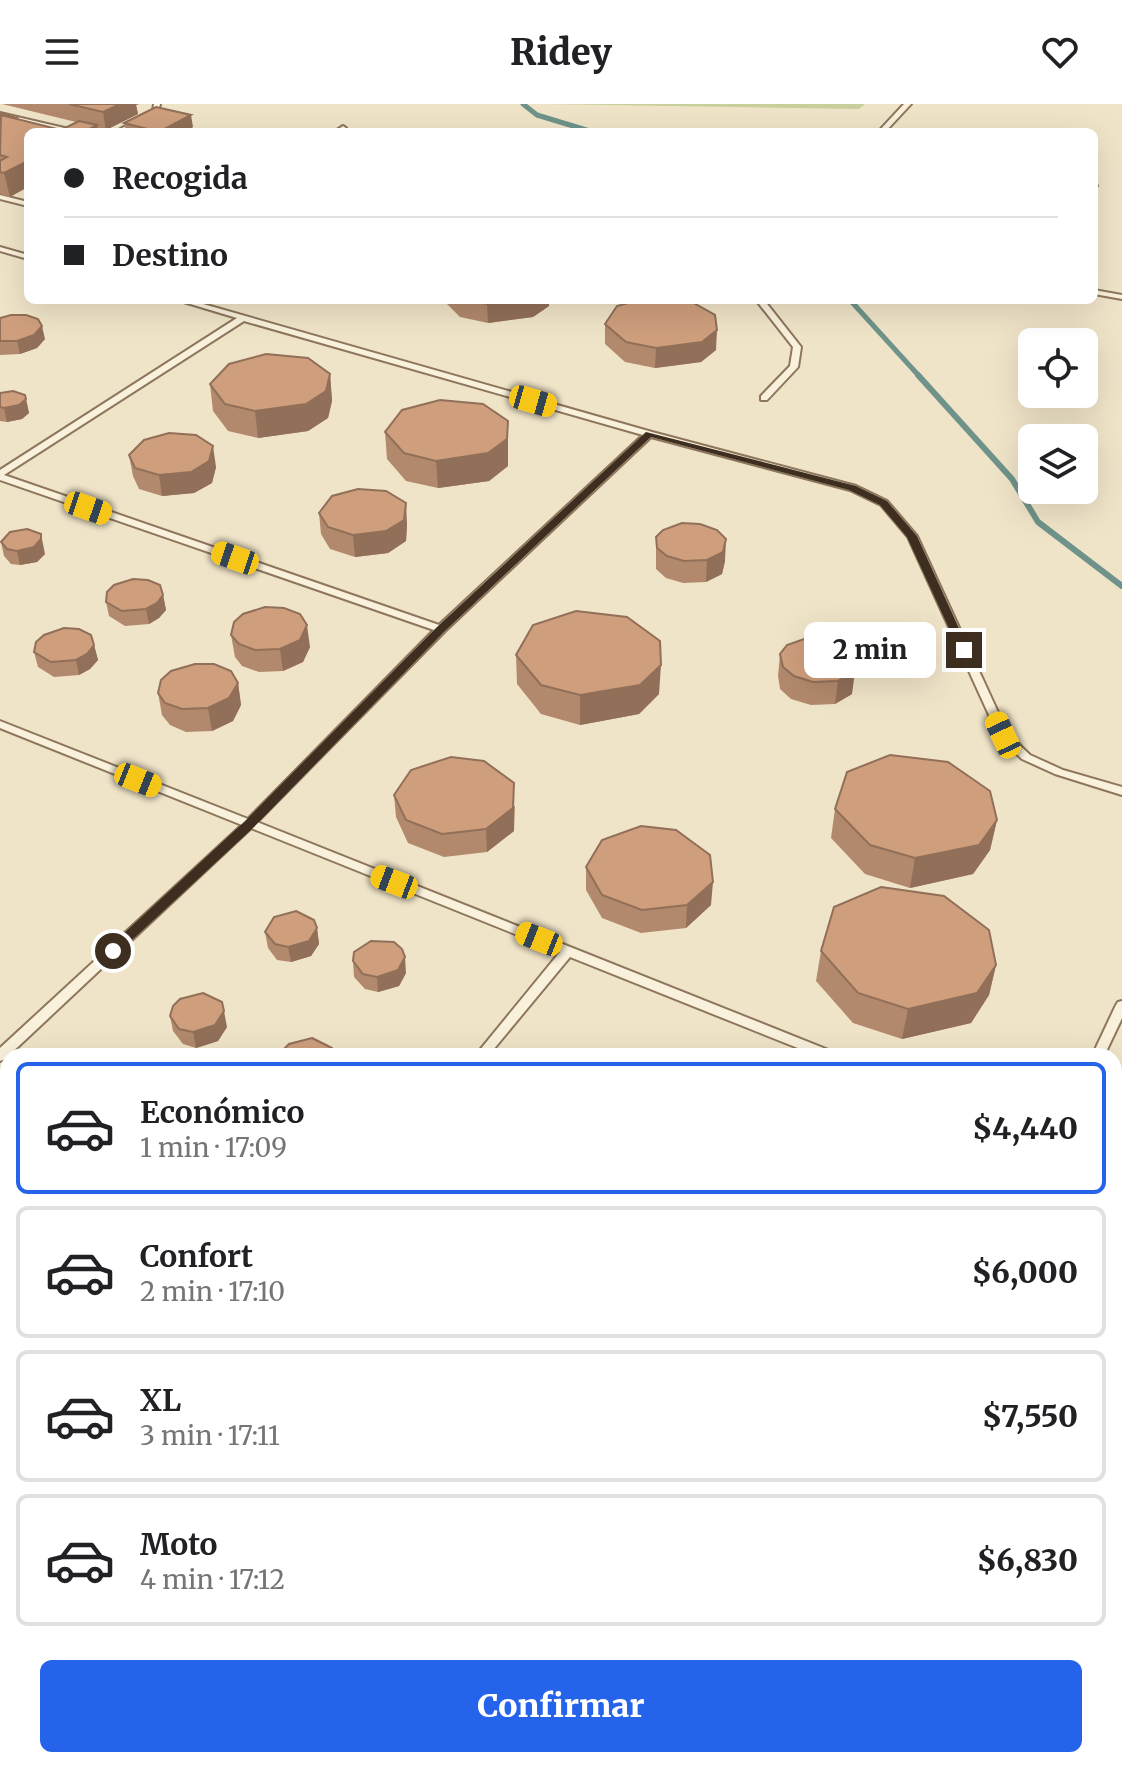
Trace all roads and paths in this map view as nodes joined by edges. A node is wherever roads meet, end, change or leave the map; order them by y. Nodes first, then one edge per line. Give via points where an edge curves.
1 (157, 104) edge
2 (908, 104) edge
3 (0, 115) edge
4 (56, 128) edge
5 (126, 128) edge
6 (885, 128) edge
7 (0, 197) edge
8 (24, 203) edge
9 (0, 249) edge
10 (24, 256) edge
11 (1098, 293) edge
12 (1122, 297) edge
13 (195, 304) edge
14 (763, 304) edge
15 (243, 318) junction
16 (764, 398) dead end
17 (649, 434) junction
18 (0, 476) edge
19 (441, 629) junction
20 (0, 724) edge
21 (1122, 791) edge
22 (248, 825) junction
23 (568, 951) junction
24 (1122, 1005) edge
25 (9, 1048) edge
26 (488, 1048) edge
27 (811, 1048) edge
28 (1102, 1048) edge

1 - 5 lane via 156,112
2 - 6 lane
3 - 4 lane
7 - 8 lane
9 - 10 lane
11 - 12 lane
13 - 15 lane
14 - 16 lane via 797,347 794,367
15 - 17 lane
15 - 18 lane
17 - 19 lane
17 - 21 lane via 853,488 884,503 912,536 1003,735 1026,757
18 - 19 lane
19 - 22 lane
20 - 22 lane
22 - 23 lane
22 - 25 lane
23 - 26 lane
23 - 27 lane
24 - 28 lane

